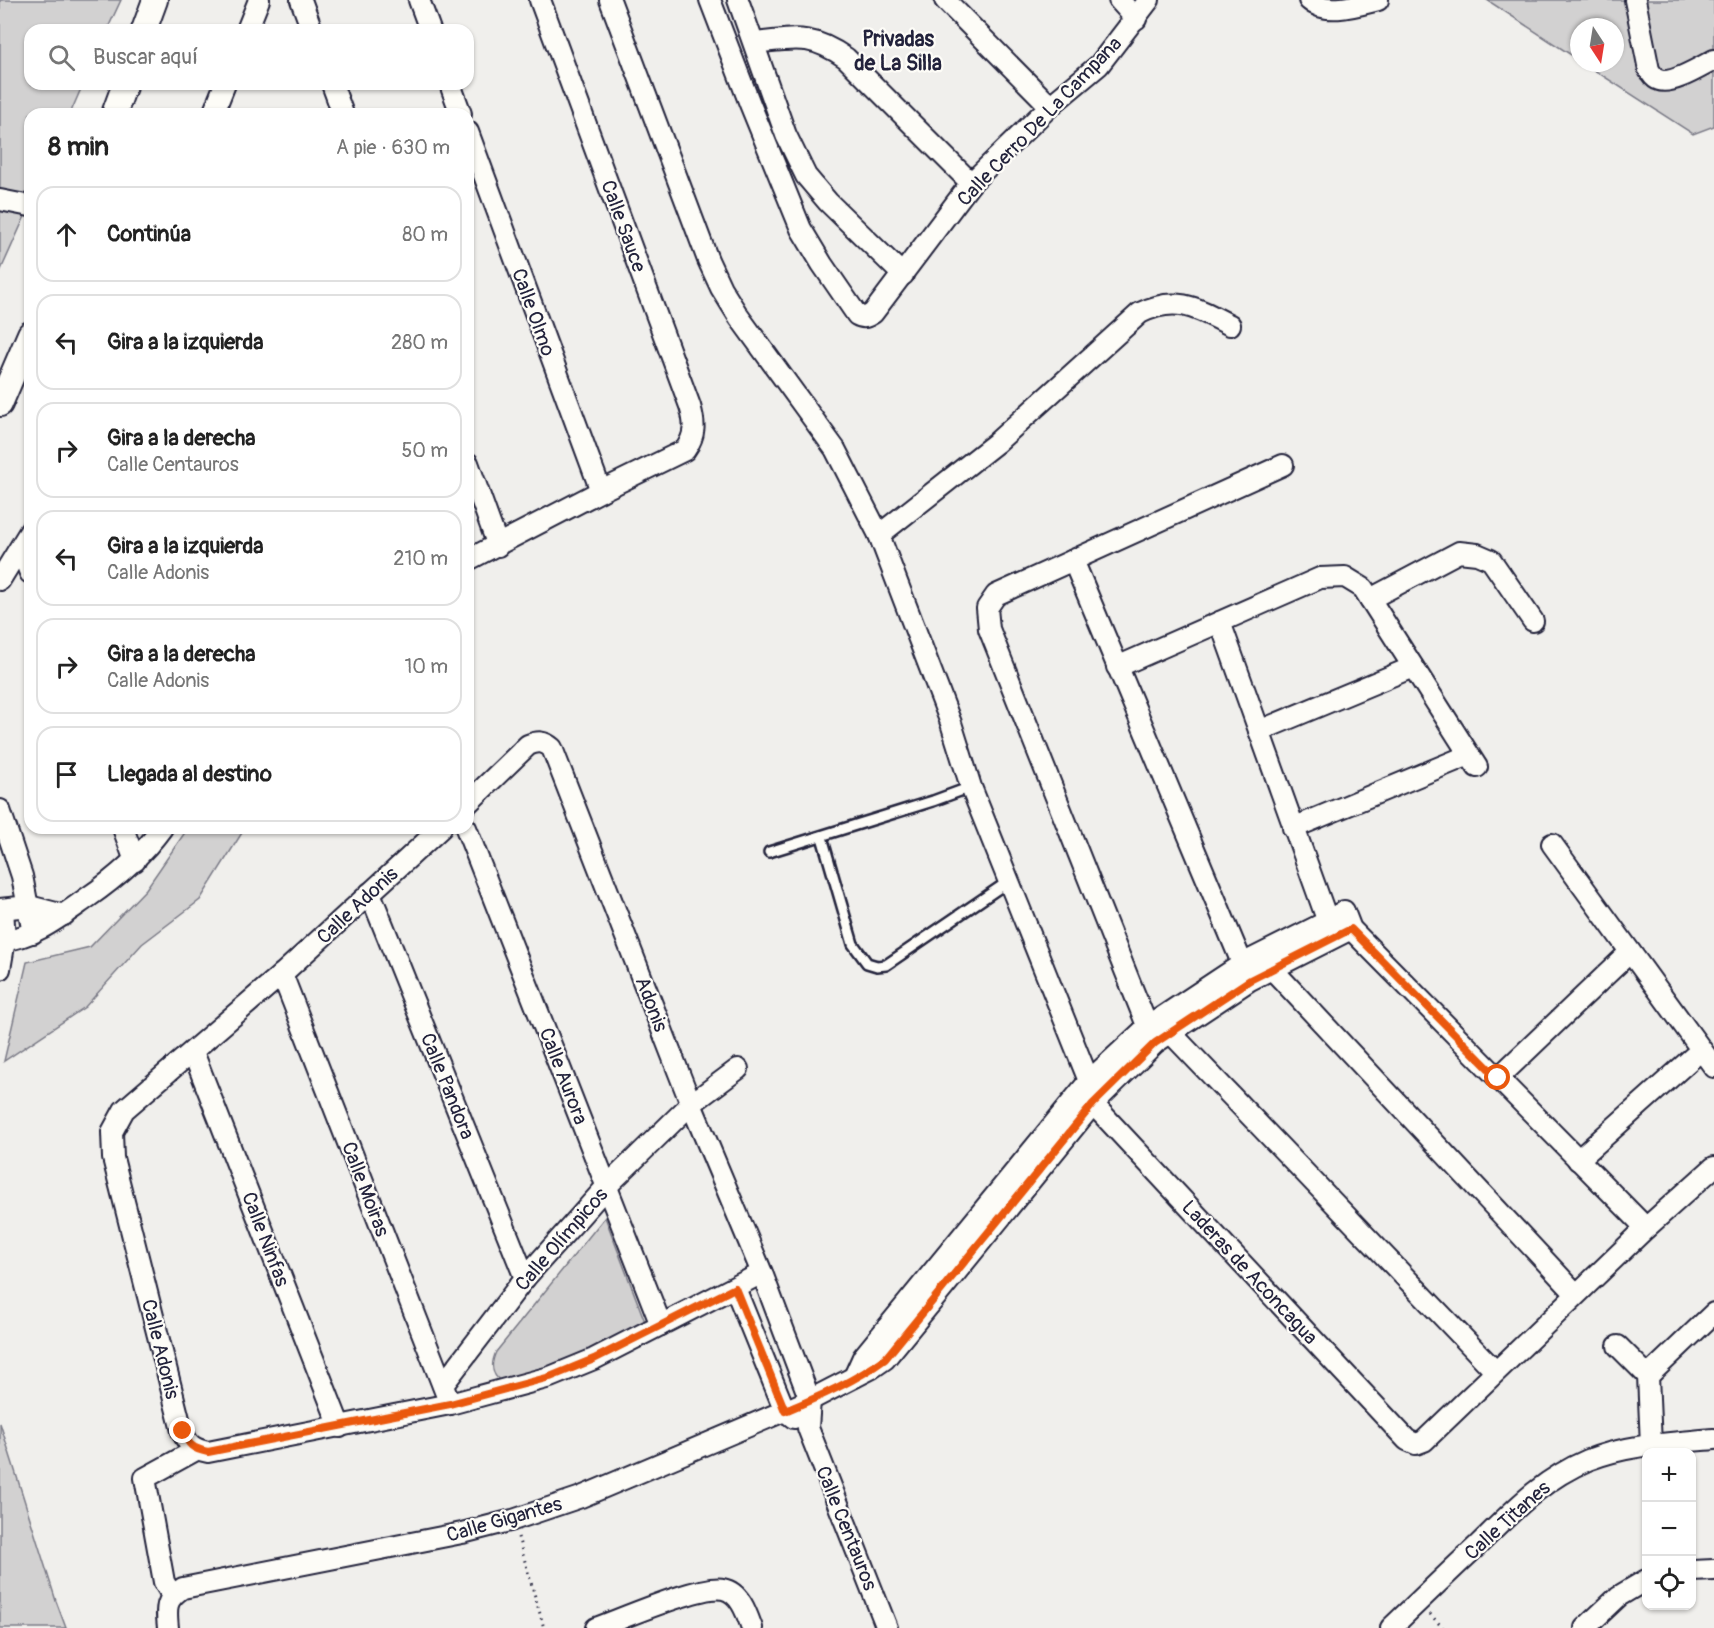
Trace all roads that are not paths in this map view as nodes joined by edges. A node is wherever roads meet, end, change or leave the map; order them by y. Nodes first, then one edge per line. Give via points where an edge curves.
1 (155, 0) edge
2 (259, 0) edge
3 (302, 0) edge
4 (419, 0) edge
5 (610, 0) edge
6 (710, 0) edge
7 (738, 0) edge
8 (945, 0) edge
9 (1119, 0) edge
10 (1149, 0) edge
11 (1309, 0) edge
12 (1378, 0) edge
13 (1635, 0) edge
14 (541, 1) edge
15 (1136, 19) junction
16 (146, 24) edge
17 (249, 24) edge
18 (310, 24) edge
19 (428, 24) edge
20 (754, 43) junction
21 (1714, 60) edge
22 (123, 90) edge
23 (223, 90) edge
24 (334, 90) edge
25 (452, 90) edge
26 (1050, 106) junction
27 (116, 108) edge
28 (216, 108) edge
29 (341, 108) edge
30 (459, 108) edge
31 (474, 148) edge
32 (971, 183) junction
33 (0, 200) edge
34 (24, 205) edge
35 (903, 275) junction
36 (1230, 325) dead end
37 (24, 348) edge
38 (0, 404) edge
39 (1283, 465) dead end
40 (474, 480) edge
41 (601, 491) junction
42 (879, 535) junction
43 (24, 541) edge
44 (498, 546) junction
45 (474, 557) edge
46 (1073, 560) junction
47 (0, 580) edge
48 (1370, 599) junction
49 (1533, 621) dead end
50 (1220, 622) junction
51 (1117, 667) junction
52 (1413, 667) junction
53 (1258, 731) junction
54 (971, 787) junction
55 (474, 796) edge
56 (0, 810) edge
57 (1293, 828) junction
58 (125, 834) edge
59 (157, 834) edge
60 (434, 834) edge
61 (468, 834) edge
62 (822, 837) junction
63 (1552, 844) dead end
64 (769, 852) dead end
65 (135, 861) junction
66 (1009, 881) junction
67 (370, 893) junction
68 (29, 906) junction
69 (2, 909) edge
70 (64, 915) junction
71 (1337, 930) junction
72 (33, 933) junction
73 (2, 940) edge
74 (1630, 952) junction
75 (0, 969) edge
76 (1272, 969) junction
77 (1246, 972) junction
78 (282, 975) junction
79 (1157, 1034) junction
80 (1701, 1050) junction
81 (193, 1052) junction
82 (1714, 1067) edge
83 (738, 1069) dead end
84 (1498, 1078) junction
85 (1089, 1081) junction
86 (691, 1104) junction
87 (1093, 1104) junction
88 (1578, 1160) junction
89 (1714, 1167) edge
90 (607, 1186) junction
91 (1646, 1228) junction
92 (762, 1273) junction
93 (525, 1278) junction
94 (735, 1288) junction
95 (1576, 1294) junction
96 (1714, 1313) edge
97 (661, 1324) junction
98 (1618, 1346) dead end
99 (1495, 1371) junction
100 (1648, 1376) junction
101 (854, 1377) junction
102 (443, 1385) junction
103 (810, 1400) junction
104 (450, 1404) junction
105 (785, 1411) junction
106 (340, 1427) junction
107 (808, 1428) junction
108 (1714, 1439) edge
109 (1651, 1445) junction
110 (196, 1450) junction
111 (1714, 1570) edge
112 (1696, 1571) edge
113 (1642, 1583) edge
114 (177, 1591) junction
115 (168, 1628) edge
116 (596, 1628) edge
117 (752, 1628) edge
118 (887, 1628) edge
119 (1391, 1628) edge
120 (1585, 1628) edge

1 - 16 street
2 - 17 street
3 - 18 street
4 - 19 street
5 - 42 street via 721,288 835,449
6 - 35 street, Calle Cerro De La Campana via 801,229 857,315 862,318 873,313
7 - 20 street
8 - 26 street
9 - 15 street
10 - 15 street, Calle Cerro De La Campana
11 - 12 street via 1334,9
13 - 21 street via 1649,70 1659,81 1674,79
14 - 41 street, Calle Sauce via 695,427 685,450
15 - 26 street, Calle Cerro De La Campana via 1099,64
20 - 32 street via 806,39 830,47 846,58
20 - 35 street via 786,135 806,176
22 - 27 street
23 - 28 street
24 - 29 street
25 - 30 street
26 - 32 street, Calle Cerro De La Campana
31 - 41 street, Calle Olmo
32 - 35 street, Calle Cerro De La Campana
33 - 34 street
36 - 42 street via 1184,304 1140,313 996,443
37 - 38 street
39 - 46 street
40 - 44 street
41 - 44 street
42 - 54 street via 951,723
43 - 47 street
44 - 45 street
46 - 51 street
46 - 79 street via 996,595 987,608 989,628
48 - 49 street via 1459,552 1477,554 1491,560
48 - 50 street via 1363,588 1345,577 1320,578
48 - 52 street
50 - 51 street
50 - 53 street
51 - 77 street
52 - 53 street
52 - 57 street via 1473,761
53 - 57 street
54 - 62 lane
54 - 66 street
55 - 86 street, Adonis via 528,745 539,741 552,748
56 - 68 street
57 - 71 street
58 - 65 street
59 - 65 street
60 - 67 street, Calle Adonis
61 - 90 street, Calle Aurora
62 - 64 lane
62 - 66 lane via 853,944 867,963 877,966 886,965
63 - 74 street
65 - 70 street
66 - 85 street
67 - 78 street, Calle Adonis
67 - 93 street, Calle Pandora
68 - 69 street
68 - 70 street
68 - 72 street
69 - 73 street
70 - 72 street
71 - 76 street
71 - 77 street
71 - 84 street
72 - 73 street
73 - 75 street
74 - 80 street
74 - 84 street
76 - 77 street
76 - 95 street
77 - 79 street
78 - 81 street, Calle Adonis
78 - 102 street, Calle Moiras
79 - 85 street
79 - 87 street, Calle Gigantes
79 - 99 street
80 - 82 street
80 - 88 street
81 - 106 street, Calle Ninfas
81 - 110 street, Calle Adonis via 124,1110 112,1132 113,1158 177,1409 188,1443
83 - 86 street, Calle Olímpicos
84 - 88 street
85 - 87 street
85 - 101 street via 863,1357
86 - 90 street, Calle Olímpicos
86 - 92 street, Adonis
87 - 99 street, Laderas de Aconcagua via 1407,1440 1416,1444 1424,1441
87 - 101 street, Calle Gigantes via 885,1359
88 - 91 street
89 - 91 street
90 - 93 street, Calle Olímpicos
90 - 97 street, Calle Aurora
91 - 95 street
92 - 94 street
92 - 103 street, Calle Centauros
93 - 102 street, Calle Olímpicos
94 - 97 street
94 - 105 street
95 - 99 street
96 - 100 street
97 - 104 street via 550,1377
98 - 100 street
100 - 109 street
101 - 103 street, Calle Gigantes
102 - 104 street, Calle Moiras
103 - 105 street, Calle Gigantes
103 - 107 street, Calle Centauros
104 - 106 street
105 - 107 street
105 - 114 street, Calle Gigantes via 581,1497 513,1520
106 - 110 street via 208,1452
107 - 118 street, Calle Centauros
108 - 109 street, Calle Titanes
109 - 119 street, Calle Titanes via 1590,1460 1562,1472 1534,1491
110 - 114 street via 145,1478 164,1582
111 - 112 street
113 - 120 street via 1619,1596
114 - 115 street via 168,1603
116 - 117 street via 712,1588 724,1588 734,1594

